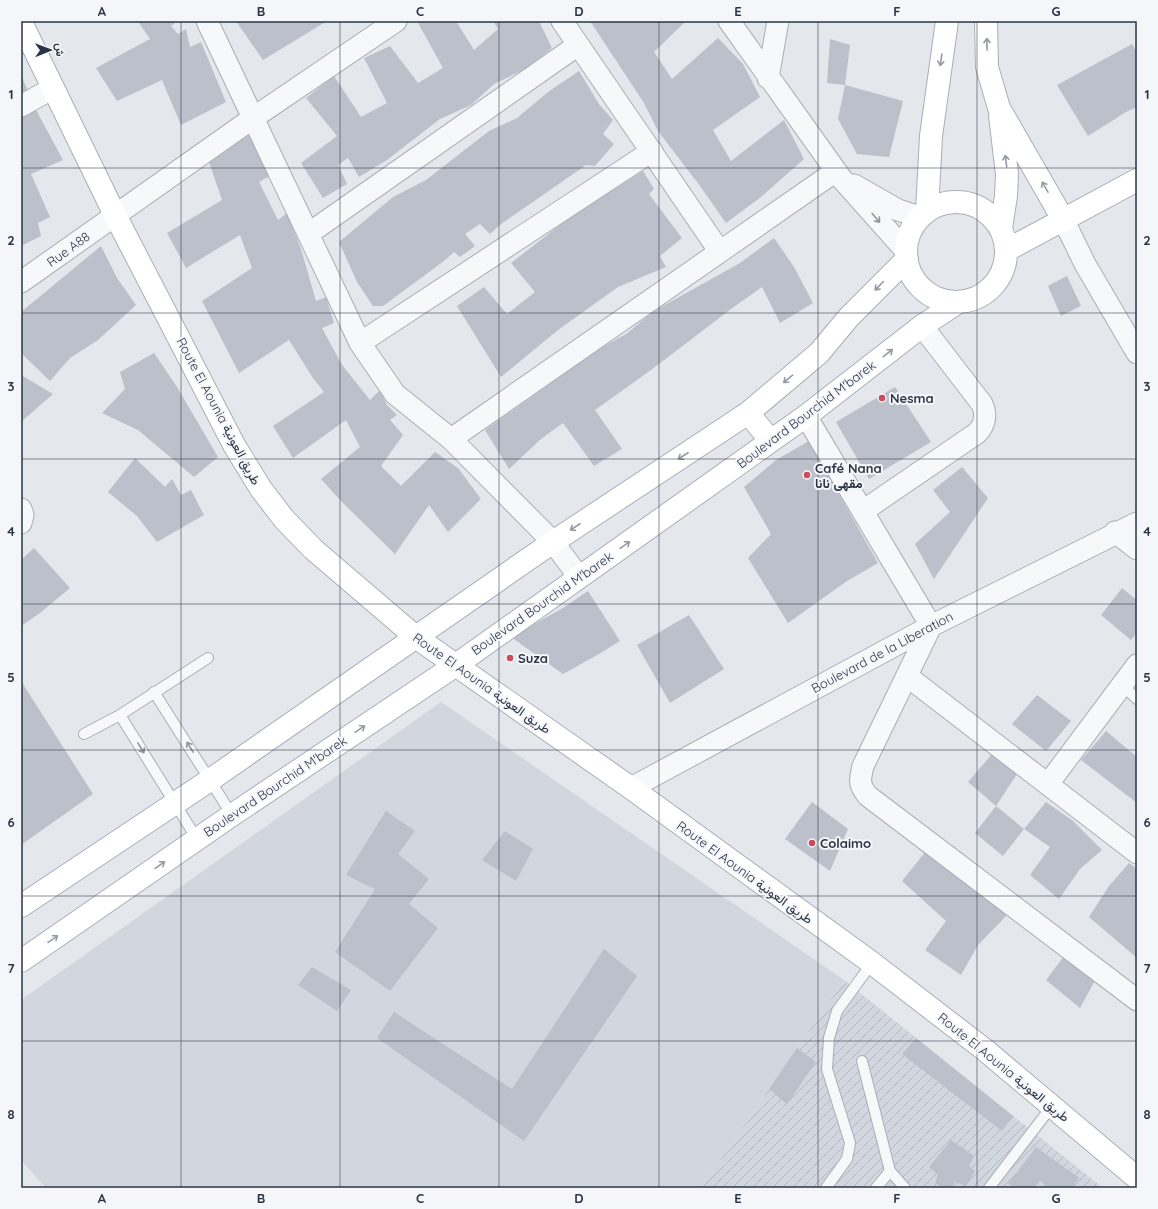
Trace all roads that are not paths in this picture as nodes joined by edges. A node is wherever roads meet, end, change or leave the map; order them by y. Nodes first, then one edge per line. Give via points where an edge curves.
1 (207, 21) edge
2 (396, 21) edge
3 (562, 21) edge
4 (729, 21) edge
5 (778, 21) edge
6 (947, 21) edge
7 (986, 21) edge
8 (21, 22) edge
9 (578, 45) junction
10 (768, 78) junction
11 (53, 88) junction
12 (21, 106) edge
13 (999, 108) junction
14 (253, 118) junction
15 (652, 151) junction
16 (839, 174) junction
17 (1137, 180) edge
18 (924, 214) junction
19 (115, 215) junction
20 (1064, 221) junction
21 (1001, 228) junction
22 (308, 234) junction
23 (1007, 250) junction
24 (720, 252) junction
25 (906, 255) junction
26 (21, 282) edge
27 (957, 303) junction
28 (922, 326) junction
29 (360, 343) junction
30 (1136, 350) edge
31 (748, 413) junction
32 (806, 416) junction
33 (451, 439) junction
34 (771, 442) junction
35 (21, 509) edge
36 (863, 511) junction
37 (21, 523) edge
38 (1137, 523) edge
39 (1115, 532) junction
40 (553, 542) junction
41 (1137, 549) edge
42 (579, 577) junction
43 (931, 626) junction
44 (417, 638) junction
45 (208, 658) dead end
46 (456, 665) junction
47 (1137, 665) edge
48 (907, 676) junction
49 (1122, 685) junction
50 (154, 692) junction
51 (1137, 699) edge
52 (120, 714) junction
53 (84, 734) dead end
54 (210, 780) junction
55 (1048, 784) junction
56 (631, 788) junction
57 (174, 803) junction
58 (232, 815) junction
59 (197, 839) junction
60 (1137, 854) edge
61 (21, 906) edge
62 (21, 961) edge
63 (872, 963) junction
64 (1137, 1000) edge
65 (862, 1061) dead end
66 (1052, 1106) junction
67 (890, 1171) junction
68 (1137, 1178) edge
69 (826, 1188) edge
70 (876, 1188) edge
71 (905, 1188) edge
72 (989, 1188) edge

1 - 14 street
2 - 14 street, Rue A88
3 - 9 street
4 - 10 street
5 - 10 street
6 -> 18 main road via 931,136
13 -> 7 main road via 987,67
8 - 11 main road, Route El Aounia طريق العونية
9 - 15 street
9 - 22 street
10 - 16 street
11 - 12 street
11 - 19 main road, Route El Aounia طريق العونية
20 -> 13 main road
21 -> 13 main road via 1007,174
14 - 19 street, Rue A88
14 - 22 street
15 - 24 street
15 - 29 street
16 - 18 street via 898,210
16 - 24 street
16 -> 25 street
17 - 20 main road
18 - 21 main road via 940,204 968,203 992,216
18 - 25 main road via 910,233
19 - 26 street, Rue A88
19 - 44 main road, Route El Aounia طريق العونية via 234,445 261,489 284,519 313,549
20 - 23 main road
20 - 30 street via 1085,264
21 - 23 main road
22 - 29 street
23 - 27 main road via 1001,276 993,287 976,298
24 - 33 street
25 - 27 main road via 911,273 918,285 930,295 943,301
25 -> 31 main road via 818,354
27 - 28 main road, Boulevard Bourchid M'barek
32 -> 28 main road, Boulevard Bourchid M'barek
28 - 36 street via 982,404 984,423 977,433
29 - 33 street via 395,394
31 - 34 main road
31 -> 40 main road
32 - 34 main road, Boulevard Bourchid M'barek
32 - 36 street
33 - 40 street
42 -> 34 main road, Boulevard Bourchid M'barek
35 - 37 street
36 - 43 street
38 - 39 street, Boulevard de la Liberation
39 - 41 street
39 - 43 street, Boulevard de la Liberation
40 - 42 street
40 - 44 main road
42 - 46 main road, Boulevard Bourchid M'barek
43 - 48 street
43 - 56 street, Boulevard de la Liberation
44 - 46 main road, Route El Aounia طريق العونية
44 - 54 main road
45 - 50 lane
46 - 56 main road, Route El Aounia طريق العونية
58 -> 46 main road, Boulevard Bourchid M'barek
47 - 49 street
48 - 55 street
48 - 64 street via 863,766 861,788 868,796
49 - 51 lane
49 - 55 street
50 - 52 lane
54 -> 50 lane
52 - 53 lane
52 -> 57 lane
54 - 57 main road
54 - 58 lane
55 - 60 street
56 - 63 main road, Route El Aounia طريق العونية
57 - 59 lane
57 - 61 main road
58 - 59 main road, Boulevard Bourchid M'barek
62 -> 59 main road, Boulevard Bourchid M'barek
63 - 66 main road, Route El Aounia طريق العونية via 985,1050
63 - 69 lane via 837,1011 829,1038 827,1069 850,1143 847,1159
65 - 67 lane
66 - 68 main road, Route El Aounia طريق العونية
66 - 72 lane
67 - 70 lane
67 - 71 lane

